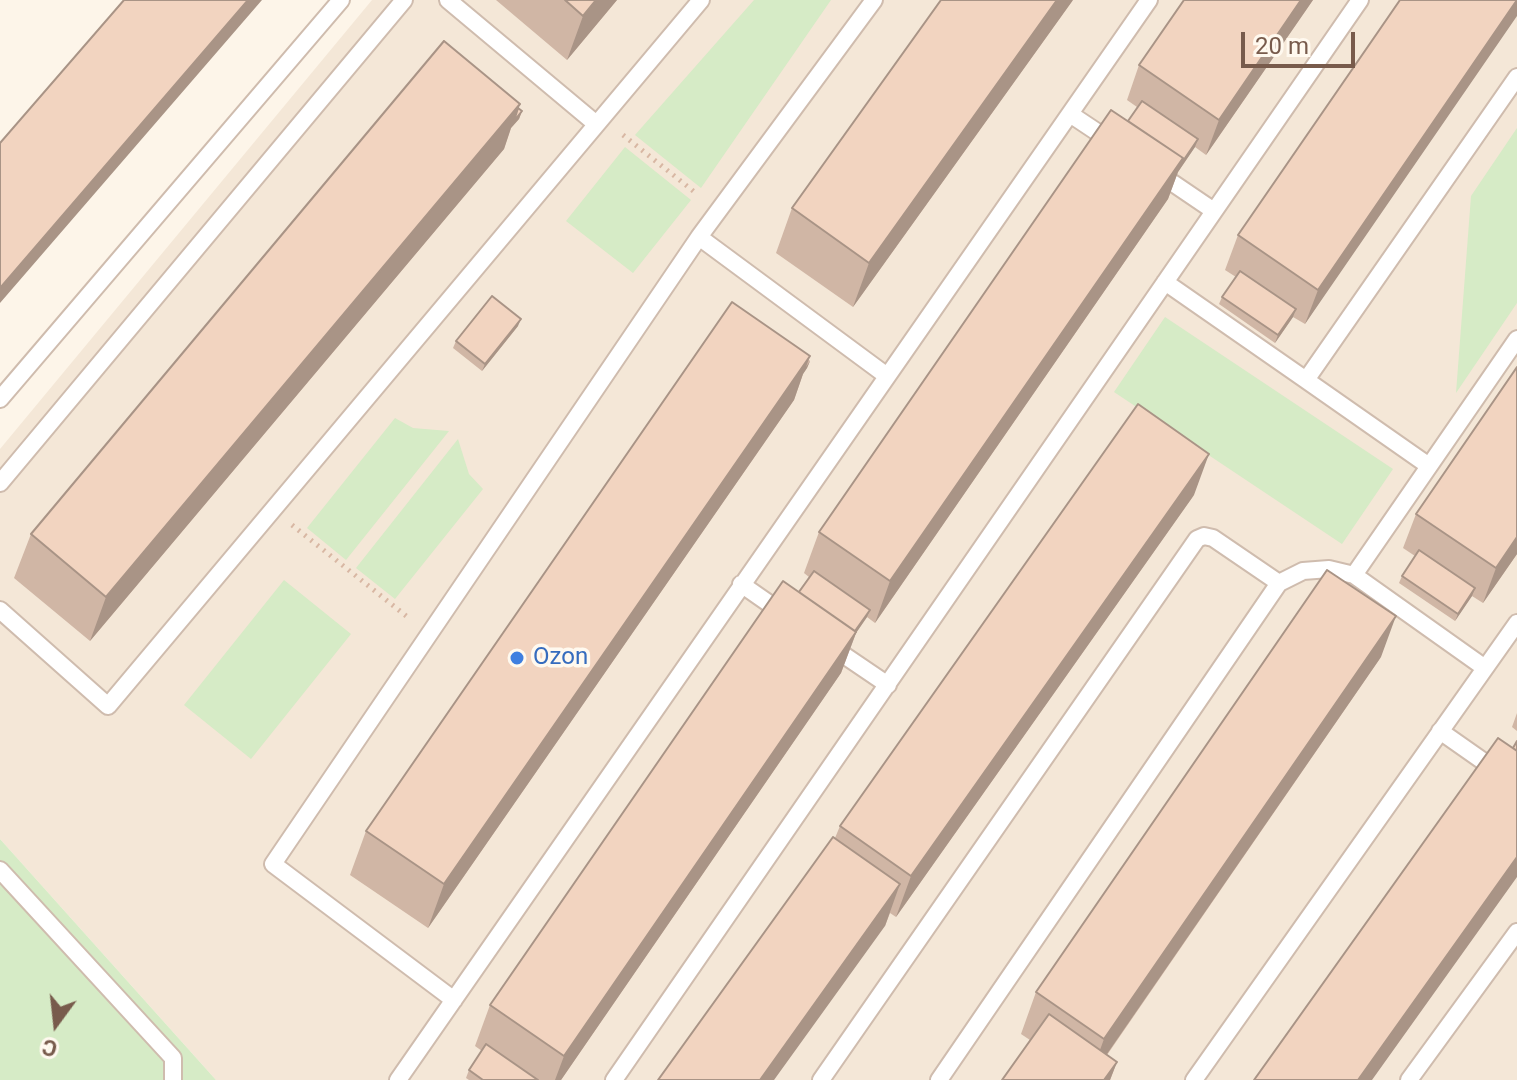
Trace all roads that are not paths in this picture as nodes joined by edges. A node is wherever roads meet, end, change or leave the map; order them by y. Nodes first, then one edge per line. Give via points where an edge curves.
1 (341, 0) edge
2 (404, 0) edge
3 (448, 0) edge
4 (701, 0) edge
5 (874, 0) edge
6 (1149, 0) edge
7 (1360, 0) edge
8 (1517, 77) edge
9 (1070, 114) junction
10 (598, 120) junction
11 (1123, 149) edge
12 (1149, 167) edge
13 (1214, 211) junction
14 (699, 237) junction
15 (1165, 282) junction
16 (1517, 339) edge
17 (887, 376) junction
18 (1306, 380) junction
19 (0, 399) edge
20 (1429, 466) junction
21 (0, 483) edge
22 (1354, 575) junction
23 (1279, 583) junction
24 (741, 584) junction
25 (0, 610) edge
26 (1517, 623) edge
27 (1485, 668) junction
28 (888, 685) junction
29 (1440, 731) junction
30 (1517, 785) edge
31 (0, 870) edge
32 (1517, 932) edge
33 (454, 1000) junction
34 (173, 1080) edge
35 (398, 1080) edge
36 (614, 1080) edge
37 (821, 1080) edge
38 (939, 1080) edge
39 (1194, 1080) edge
40 (1409, 1080) edge

1 - 19 lane
2 - 21 lane
3 - 10 lane
4 - 10 lane
5 - 14 lane
6 - 9 lane
7 - 13 lane
8 - 18 lane
9 - 11 lane
9 - 17 lane
10 - 25 lane via 108,706
12 - 13 lane
13 - 15 lane
14 - 17 lane
14 - 33 lane via 273,864
15 - 18 lane
15 - 28 lane
16 - 20 lane
17 - 24 lane
18 - 20 lane
20 - 22 lane
22 - 23 lane via 1329,569 1303,571
22 - 27 lane
23 - 37 lane via 1213,538 1197,539
23 - 38 lane
24 - 28 lane
24 - 33 lane
26 - 27 lane
27 - 29 lane
28 - 36 lane
29 - 30 lane
29 - 39 lane
31 - 34 lane via 173,1058
32 - 40 lane
33 - 35 lane

